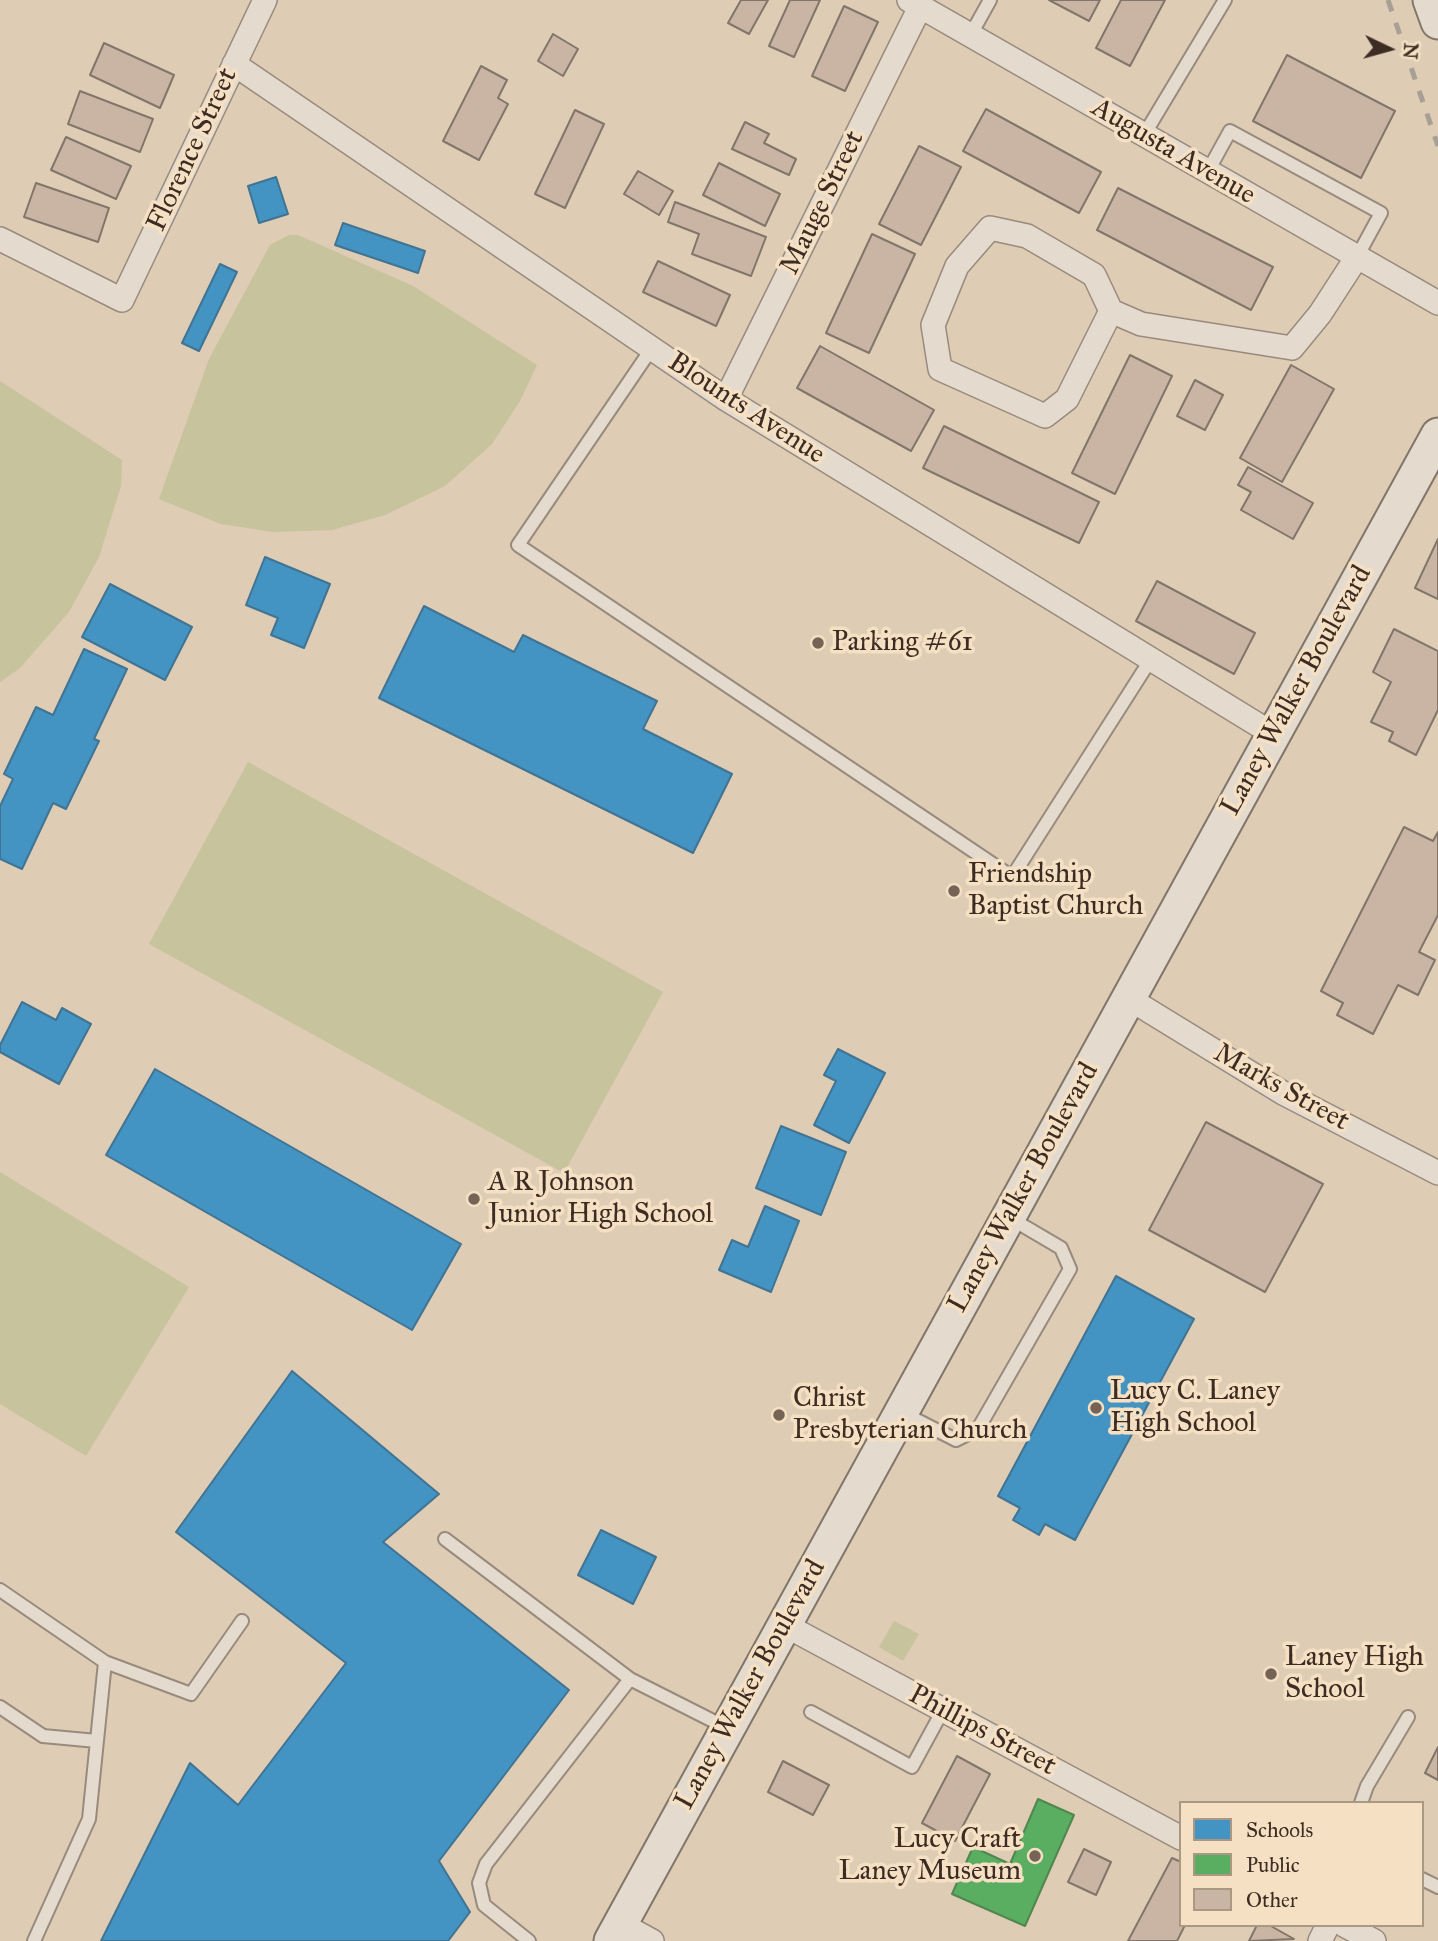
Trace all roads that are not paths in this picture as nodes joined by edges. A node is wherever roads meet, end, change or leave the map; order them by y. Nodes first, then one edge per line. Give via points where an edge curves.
1 (265, 0) edge
2 (990, 0) edge
3 (1224, 0) edge
4 (1430, 0) edge
5 (915, 4) edge
6 (1438, 22) edge
7 (970, 36) junction
8 (234, 64) junction
9 (1144, 135) junction
10 (1208, 171) junction
11 (0, 239) edge
12 (1357, 257) junction
13 (1438, 303) edge
14 (1111, 311) junction
15 (652, 348) junction
16 (726, 399) junction
17 (1438, 435) edge
18 (1151, 659) junction
19 (1273, 734) junction
20 (1128, 998) junction
21 (1438, 1173) edge
22 (1008, 1217) junction
23 (901, 1412) junction
24 (445, 1539) dead end
25 (0, 1590) edge
26 (242, 1621) dead end
27 (783, 1624) junction
28 (105, 1662) junction
29 (630, 1679) junction
30 (0, 1707) edge
31 (943, 1710) junction
32 (811, 1712) dead end
33 (1408, 1717) dead end
34 (727, 1728) junction
35 (97, 1741) junction
36 (1362, 1801) edge
37 (1179, 1837) edge
38 (1348, 1927) edge
39 (616, 1933) edge
40 (34, 1941) edge
41 (529, 1941) edge
42 (652, 1941) edge
43 (1374, 1941) edge

1 - 8 street, Florence Street
2 - 7 lane
3 - 9 lane
4 - 6 main road
5 - 7 street, Augusta Avenue
5 - 16 street, Mauge Street
7 - 9 street, Augusta Avenue
8 - 11 street, Florence Street via 122,300
8 - 15 street, Blounts Avenue
9 - 10 street, Augusta Avenue
10 - 12 street, Augusta Avenue
10 - 12 lane via 1230,131 1381,212
12 - 13 street, Augusta Avenue
12 - 14 street via 1321,314 1292,348 1141,324
14 - 14 street via 1094,275 1027,236 990,228 957,265 933,325 940,369 1045,416 1067,399
15 - 16 street, Blounts Avenue
15 - 18 lane via 517,545 1012,877
16 - 18 street, Blounts Avenue
17 - 19 main road, Laney Walker Boulevard
18 - 19 street, Blounts Avenue
19 - 20 main road, Laney Walker Boulevard
20 - 21 street, Marks Street via 1283,1093
20 - 22 main road, Laney Walker Boulevard
22 - 23 main road, Laney Walker Boulevard
22 - 23 lane via 1061,1248 1070,1269 978,1429 956,1440
23 - 27 main road, Laney Walker Boulevard
24 - 29 lane
25 - 28 lane
26 - 28 lane via 191,1694
27 - 31 street, Phillips Street
27 - 34 main road, Laney Walker Boulevard
28 - 35 lane
29 - 34 lane
29 - 41 lane via 486,1864 479,1883 484,1905
30 - 35 lane via 43,1736
31 - 32 lane via 912,1767
31 - 37 street, Phillips Street
33 - 36 lane
34 - 39 main road, Laney Walker Boulevard
35 - 40 lane via 89,1819
38 - 43 street
39 - 42 street

